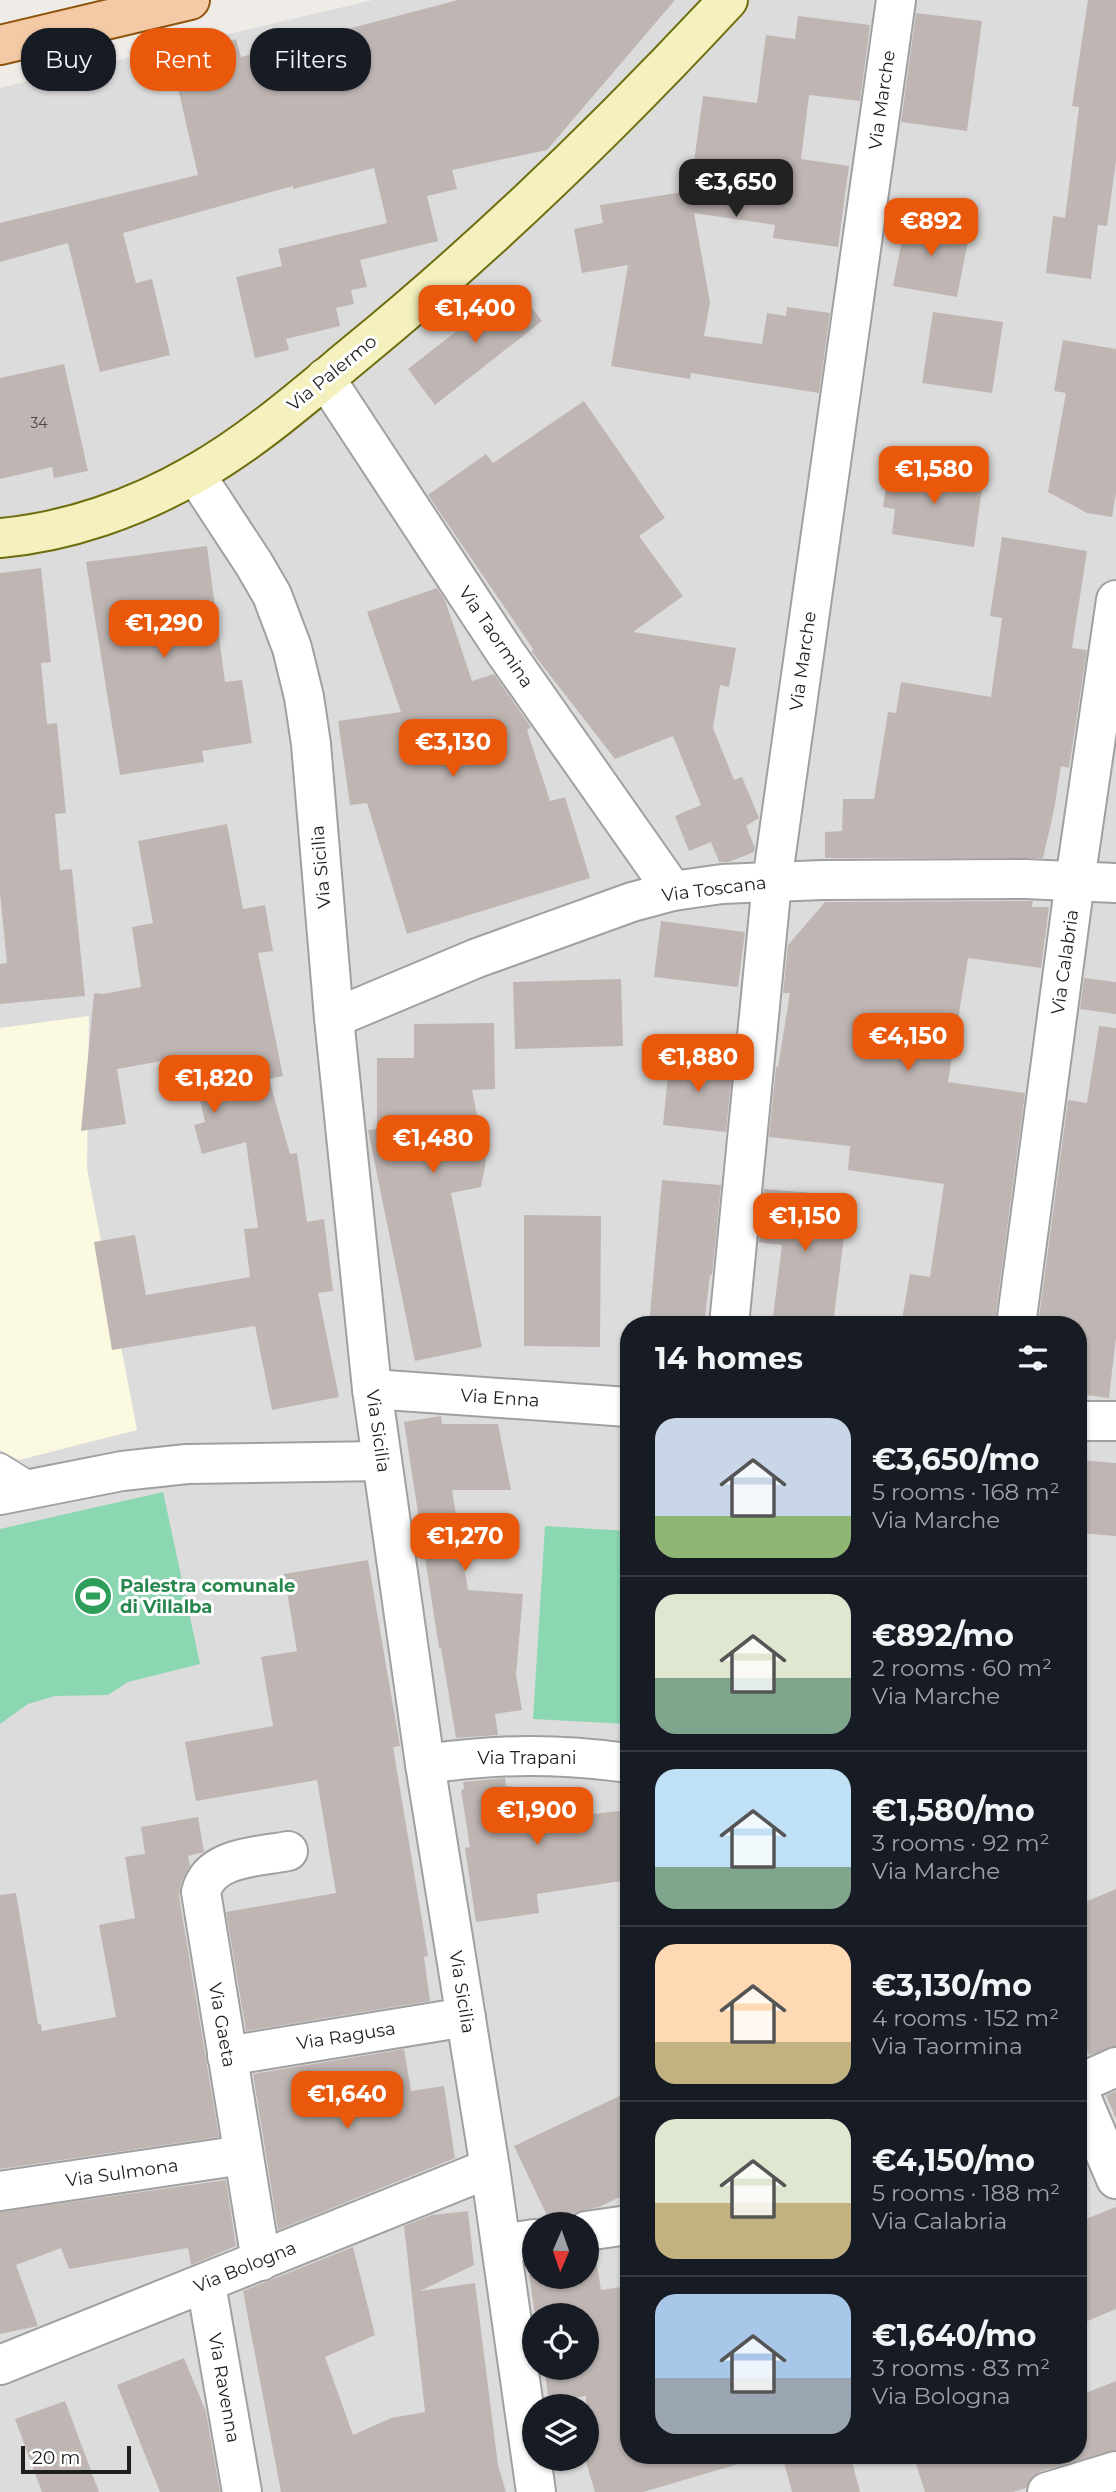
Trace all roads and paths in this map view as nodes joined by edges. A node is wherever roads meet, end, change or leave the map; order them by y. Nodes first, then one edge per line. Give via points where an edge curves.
1 (190, 0) edge
2 (728, 0) edge
3 (896, 0) edge
4 (0, 45) edge
5 (325, 378) junction
6 (195, 474) junction
7 (0, 538) edge
8 (1116, 600) edge
9 (1076, 881) junction
10 (772, 882) junction
11 (1116, 883) edge
12 (673, 891) junction
13 (334, 1018) junction
14 (730, 1316) edge
15 (1017, 1316) edge
16 (372, 1389) junction
17 (620, 1406) edge
18 (1087, 1421) edge
19 (1116, 1421) edge
20 (382, 1461) junction
21 (0, 1464) edge
22 (37, 1487) junction
23 (0, 1495) edge
24 (620, 1762) edge
25 (425, 1764) junction
26 (288, 1851) dead end
27 (466, 2017) junction
28 (227, 2056) junction
29 (1116, 2067) edge
30 (1087, 2080) edge
31 (1087, 2111) edge
32 (243, 2154) junction
33 (490, 2168) junction
34 (1116, 2179) edge
35 (0, 2191) edge
36 (620, 2226) edge
37 (599, 2229) edge
38 (517, 2241) edge
39 (261, 2261) junction
40 (206, 2284) junction
41 (0, 2365) edge
42 (1116, 2471) edge
43 (242, 2492) edge
44 (536, 2492) edge
45 (1047, 2492) edge

1 - 4 main road
2 - 5 street, Via Palermo via 508,222
3 - 10 street, Via Marche
5 - 6 street, Via Palermo
5 - 12 street, Via Taormina via 505,652
6 - 7 street, Via Palermo via 82,523
6 - 13 street, Via Sicilia via 272,595 300,677 311,744
8 - 9 street, Via Calabria
9 - 10 street, Via Toscana
9 - 11 street, Via Toscana
9 - 15 street, Via Calabria
10 - 12 street, Via Toscana
10 - 14 street, Via Marche
12 - 13 street, Via Toscana via 477,958
13 - 16 street, Via Sicilia
16 - 17 street, Via Enna
16 - 20 street, Via Sicilia
18 - 19 street
20 - 22 street via 187,1464
20 - 25 street, Via Sicilia
21 - 22 lane
22 - 23 street
24 - 25 street, Via Trapani via 513,1755
25 - 27 street, Via Sicilia
26 - 28 street, Via Gaeta via 219,1867 203,1884 201,1901
27 - 28 street, Via Ragusa
27 - 33 street, Via Sicilia
28 - 32 street, Via Gaeta
29 - 30 street
31 - 34 street
32 - 35 street, Via Sulmona
32 - 39 street, Via Gaeta
33 - 38 street, Via Sicilia
33 - 39 street, Via Bologna
36 - 37 street
38 - 44 street, Via Sicilia
39 - 40 street, Via Bologna
40 - 41 street, Via Bologna
40 - 43 street, Via Ravenna
42 - 45 street

